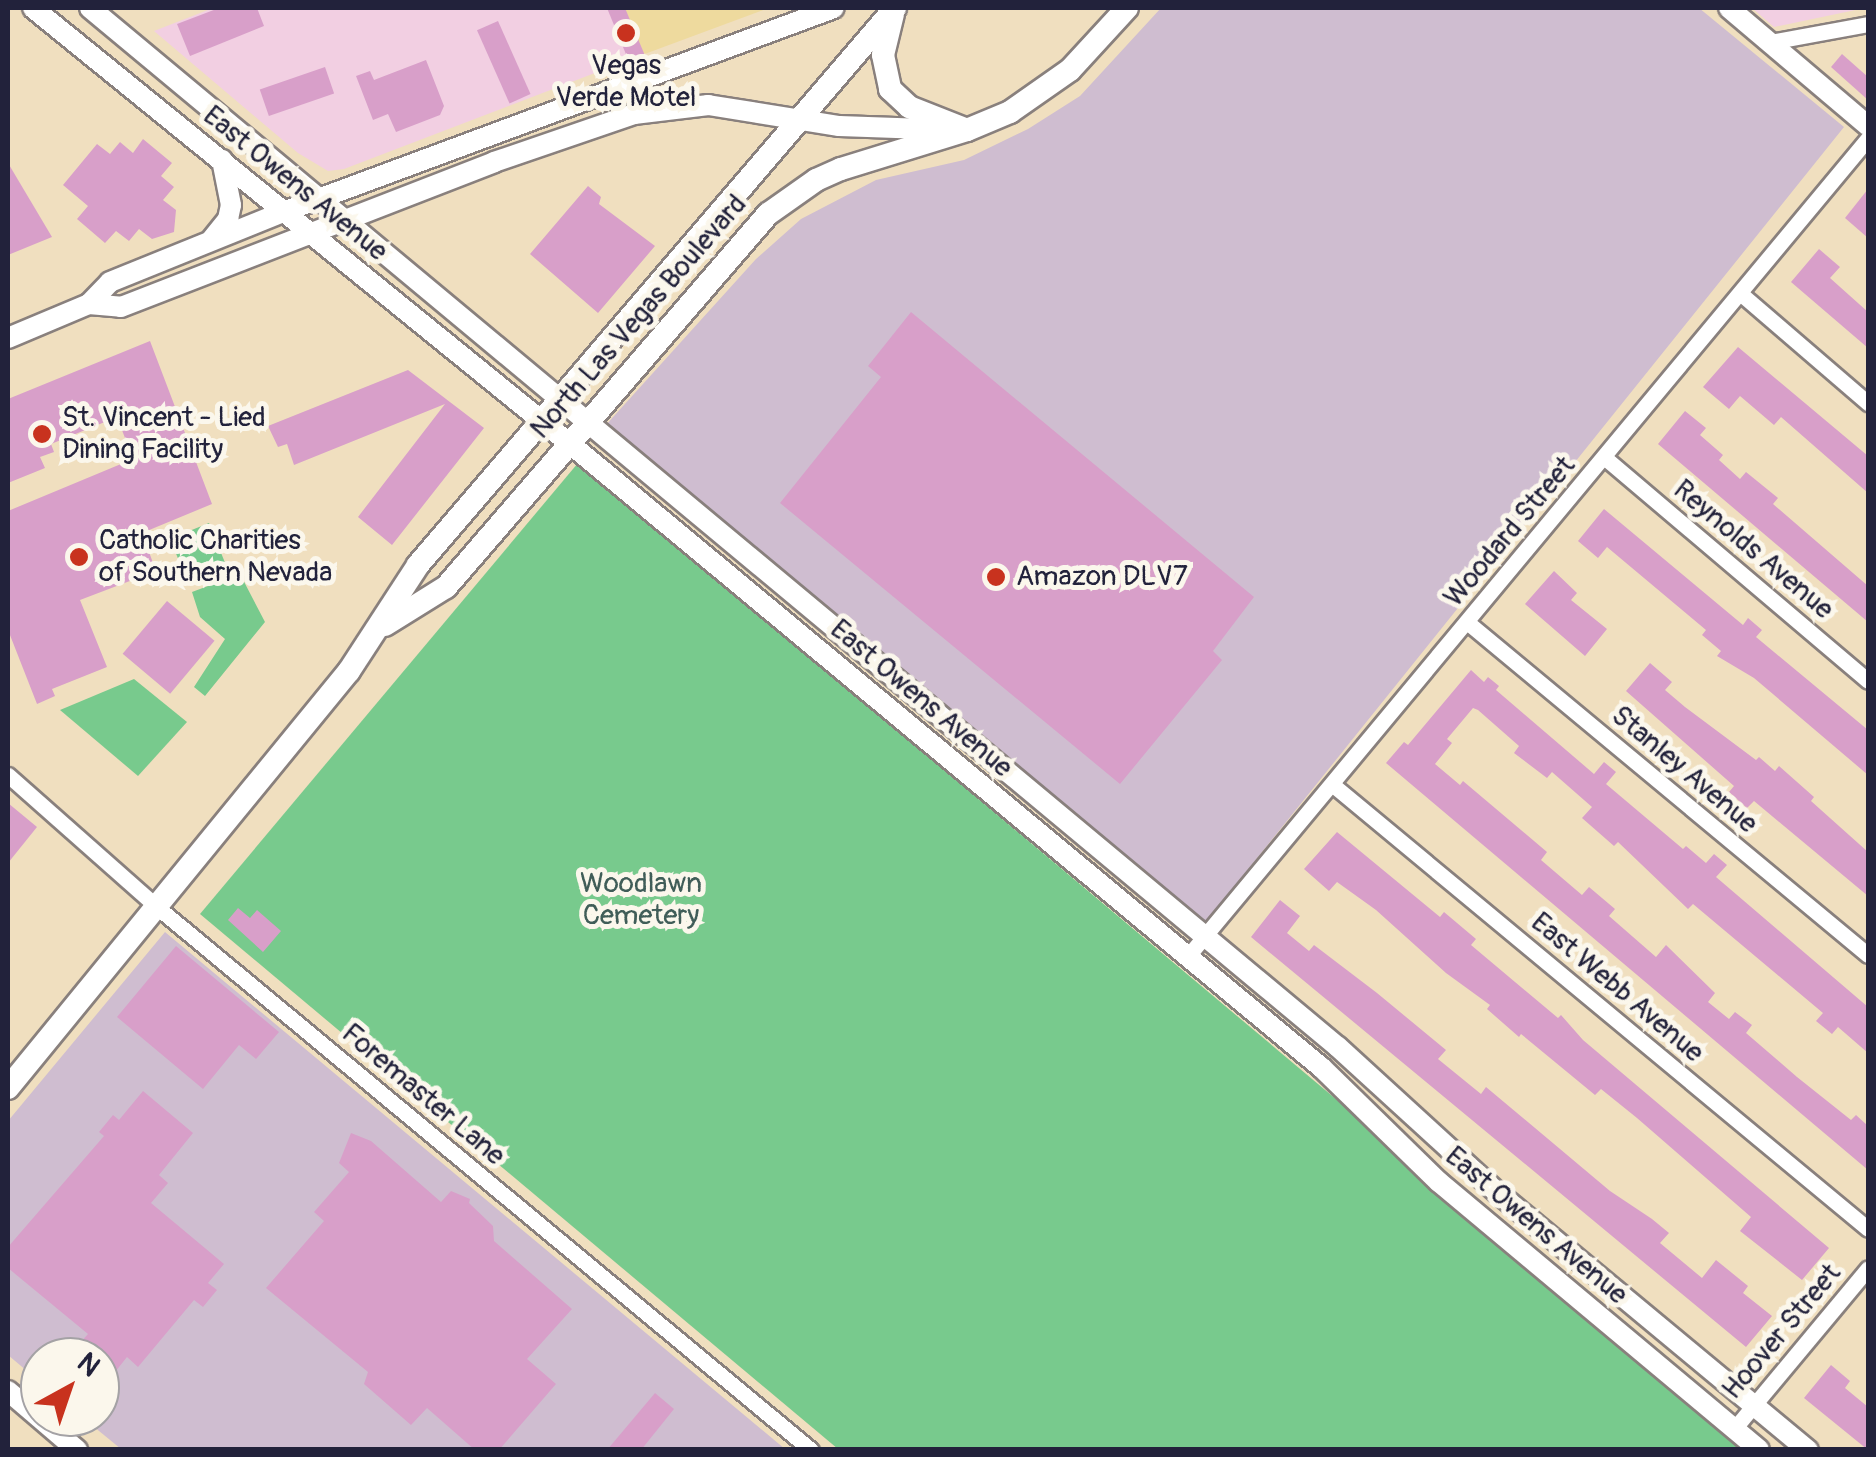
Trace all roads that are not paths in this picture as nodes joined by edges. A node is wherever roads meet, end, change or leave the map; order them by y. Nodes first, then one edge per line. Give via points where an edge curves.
1 (33, 8) edge
2 (90, 8) edge
3 (834, 8) edge
4 (895, 8) edge
5 (1729, 8) edge
6 (1122, 10) edge
7 (1868, 24) edge
8 (1770, 42) junction
9 (802, 120) junction
10 (1868, 126) edge
11 (967, 130) junction
12 (1868, 138) edge
13 (222, 158) junction
14 (320, 198) junction
15 (286, 211) junction
16 (346, 220) junction
17 (312, 232) junction
18 (210, 242) junction
19 (1740, 293) junction
20 (89, 304) junction
21 (8, 338) edge
22 (560, 398) junction
23 (1868, 403) edge
24 (541, 420) junction
25 (588, 420) junction
26 (568, 443) junction
27 (1604, 457) junction
28 (1467, 622) junction
29 (382, 627) junction
30 (1868, 681) edge
31 (8, 774) edge
32 (1333, 784) junction
33 (158, 906) junction
34 (1205, 936) junction
35 (1188, 956) junction
36 (1868, 956) edge
37 (8, 1088) edge
38 (1868, 1229) edge
39 (1868, 1268) edge
40 (8, 1391) edge
41 (1754, 1405) junction
42 (1734, 1429) junction
43 (77, 1450) edge
44 (811, 1450) edge
45 (1759, 1450) edge
46 (1808, 1450) edge

1 - 13 main road, East Owens Avenue
2 - 14 main road, East Owens Avenue
3 - 14 main road
4 - 9 main road, North Las Vegas Boulevard
4 - 11 main road via 883,54 890,89 909,107
5 - 8 main road
6 - 11 main road, North Las Vegas Boulevard via 1053,84
7 - 8 street
8 - 10 main road
9 - 11 main road
9 - 16 main road via 708,105 634,114
9 - 22 main road, North Las Vegas Boulevard
11 - 25 main road, North Las Vegas Boulevard via 855,164 791,196 752,228
12 - 19 street, Woodard Street
13 - 15 main road, East Owens Avenue
13 - 18 main road via 232,205
14 - 15 main road
14 - 16 main road, East Owens Avenue
15 - 17 main road, East Owens Avenue
15 - 18 main road
16 - 17 main road
16 - 22 main road, East Owens Avenue
17 - 20 main road via 121,307
17 - 24 main road, East Owens Avenue
18 - 20 main road via 110,282
19 - 23 street
19 - 27 street, Woodard Street
20 - 21 main road
22 - 24 main road, North Las Vegas Boulevard
22 - 25 main road, East Owens Avenue
24 - 26 main road, East Owens Avenue
24 - 29 main road, North Las Vegas Boulevard via 418,565
25 - 26 main road, North Las Vegas Boulevard
25 - 34 main road, East Owens Avenue
26 - 29 main road, North Las Vegas Boulevard via 446,587
26 - 35 main road, East Owens Avenue
27 - 28 street, Woodard Street
27 - 30 street, Reynolds Avenue
28 - 32 street, Woodard Street
28 - 36 street, Stanley Avenue
29 - 33 main road, North Las Vegas Boulevard
31 - 33 street, Foremaster Lane
32 - 34 street, Woodard Street
32 - 38 street, East Webb Avenue
33 - 37 main road, North Las Vegas Boulevard
33 - 44 street, Foremaster Lane
34 - 35 street, Woodard Street
34 - 41 main road, East Owens Avenue via 1498,1193
35 - 42 main road, East Owens Avenue via 1322,1068 1439,1182
39 - 41 street, Hoover Street
40 - 43 main road
41 - 42 street, Hoover Street
41 - 46 main road, East Owens Avenue
42 - 45 main road, East Owens Avenue

